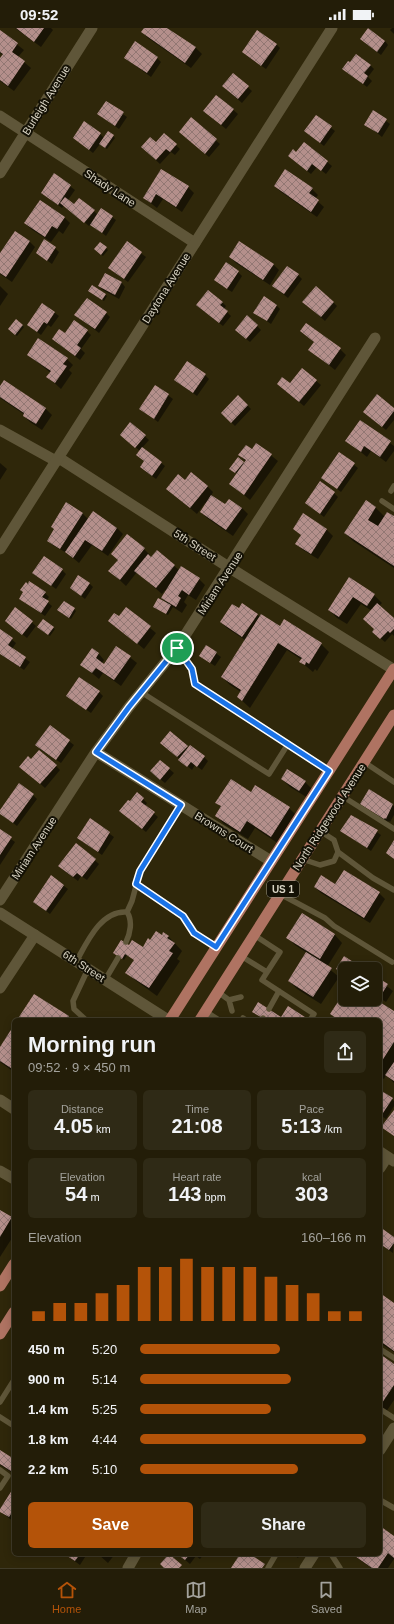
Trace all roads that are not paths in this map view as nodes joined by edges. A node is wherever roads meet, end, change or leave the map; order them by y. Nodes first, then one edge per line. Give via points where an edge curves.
1 (92, 28) edge
2 (332, 28) edge
3 (0, 116) edge
4 (26, 132) junction
5 (0, 173) edge
6 (194, 243) junction
7 (375, 338) dead end
8 (0, 430) edge
9 (58, 460) junction
10 (382, 501) dead end
11 (394, 509) edge
12 (0, 549) edge
13 (230, 568) junction
14 (177, 648) junction
15 (394, 670) edge
16 (142, 692) junction
17 (394, 714) edge
18 (288, 744) junction
19 (96, 752) junction
20 (364, 762) junction
21 (329, 771) junction
22 (394, 782) edge
23 (342, 796) junction
24 (181, 805) junction
25 (394, 829) edge
26 (320, 831) junction
27 (338, 852) junction
28 (302, 860) junction
29 (271, 861) junction
30 (136, 884) junction
31 (394, 890) edge
32 (280, 894) junction
33 (0, 900) edge
34 (127, 912) junction
35 (0, 913) edge
36 (35, 935) junction
37 (254, 935) junction
38 (126, 942) dead end
39 (216, 947) junction
40 (241, 956) junction
41 (118, 958) dead end
42 (76, 962) junction
43 (392, 962) dead end
44 (88, 969) junction
45 (267, 972) junction
46 (105, 980) junction
47 (0, 988) edge
48 (279, 991) junction
49 (218, 992) junction
50 (241, 996) dead end
51 (229, 1000) junction
52 (269, 1009) dead end
53 (232, 1011) dead end
54 (203, 1016) edge
55 (84, 1018) edge
56 (166, 1018) edge
57 (170, 1018) edge
58 (311, 1018) edge
59 (0, 1100) edge
60 (12, 1108) edge
61 (0, 1170) edge
62 (12, 1178) edge
63 (12, 1267) edge
64 (0, 1286) edge
65 (12, 1315) edge
66 (0, 1334) edge
67 (382, 1350) edge
68 (394, 1358) edge
69 (12, 1383) edge
70 (0, 1402) edge
71 (382, 1410) edge
72 (0, 1417) edge
73 (394, 1418) edge
74 (12, 1425) edge
75 (394, 1428) edge
76 (382, 1447) edge
77 (0, 1470) edge
78 (0, 1488) edge
79 (382, 1501) edge
80 (394, 1508) edge
81 (135, 1556) edge
82 (275, 1556) edge
83 (313, 1556) edge
84 (332, 1556) edge
85 (128, 1568) edge
86 (268, 1568) edge
87 (305, 1568) edge
88 (340, 1568) edge

1 - 4 street, Burleigh Avenue
2 - 6 street, Daytona Avenue
3 - 4 street, Shady Lane
4 - 5 street, Burleigh Avenue
4 - 6 street, Shady Lane
6 - 9 street, Daytona Avenue
7 - 13 street, Miriam Avenue
8 - 9 street, 5th Street
9 - 12 street, Daytona Avenue
9 - 13 street, 5th Street
10 - 11 lane
13 - 14 street, Miriam Avenue
13 - 15 street, 5th Street
14 - 16 street, Miriam Avenue
14 - 18 lane via 192,669 195,684
15 - 21 main road, US 1
16 - 18 lane via 269,774
16 - 19 street, Miriam Avenue
17 - 20 main road, North Ridgewood Avenue / US 1
18 - 21 lane
19 - 24 street, Browns Court
19 - 33 street, Miriam Avenue
20 - 22 lane
20 - 23 main road, North Ridgewood Avenue / US 1
21 - 29 main road, US 1
23 - 25 lane
23 - 26 main road, North Ridgewood Avenue / US 1
24 - 29 street, Browns Court
24 - 30 lane via 140,871
26 - 27 lane via 334,840
26 - 28 main road, North Ridgewood Avenue / US 1
27 - 28 lane via 334,861 320,865
27 - 31 lane
28 - 32 main road, North Ridgewood Avenue / US 1
29 - 39 main road, US 1
30 - 34 lane
30 - 39 lane via 183,916 194,933
32 - 37 main road, North Ridgewood Avenue / US 1
32 - 43 lane via 325,918
34 - 38 lane via 130,931
34 - 42 lane via 106,918
35 - 36 street, 6th Street
36 - 42 street, 6th Street
36 - 47 street
37 - 40 main road, North Ridgewood Avenue / US 1
37 - 45 lane via 280,952
39 - 57 main road, US 1
40 - 45 lane
40 - 49 main road, North Ridgewood Avenue / US 1
41 - 46 lane
42 - 44 street, 6th Street
44 - 46 street, 6th Street
44 - 55 lane via 73,1001 74,1009
45 - 48 lane via 262,980
46 - 56 street, 6th Street
48 - 52 lane
48 - 58 lane via 314,1014
49 - 51 lane
49 - 54 main road, North Ridgewood Avenue / US 1
50 - 51 lane
51 - 53 lane
59 - 60 street
61 - 62 street
63 - 64 main road
65 - 66 main road
67 - 68 lane
69 - 70 lane
71 - 73 lane
72 - 74 lane
75 - 76 street
77 - 78 lane via 8,1476
79 - 80 lane
81 - 85 street
82 - 86 lane
83 - 87 street
84 - 88 lane

